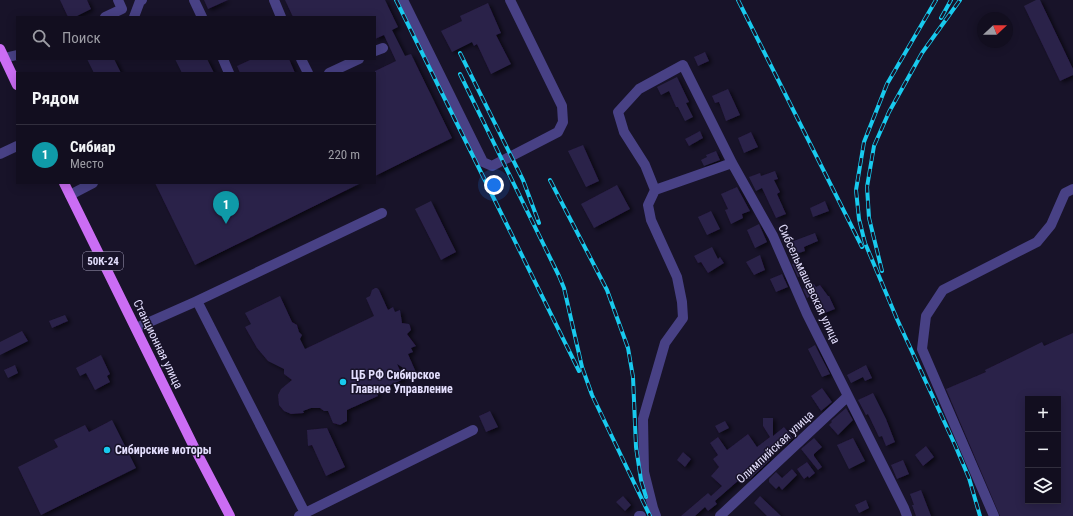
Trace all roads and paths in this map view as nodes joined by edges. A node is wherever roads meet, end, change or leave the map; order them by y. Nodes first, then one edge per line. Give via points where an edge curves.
1 (118, 0) edge
2 (142, 0) edge
3 (194, 0) edge
4 (274, 0) edge
5 (403, 0) edge
6 (510, 0) edge
7 (107, 16) edge
8 (134, 16) edge
9 (202, 16) edge
10 (282, 16) edge
11 (2, 53) edge
12 (16, 55) edge
13 (223, 60) edge
14 (302, 60) edge
15 (357, 60) edge
16 (229, 72) edge
17 (308, 72) edge
18 (331, 72) edge
19 (16, 83) edge
20 (16, 146) edge
21 (0, 154) edge
22 (732, 163) junction
23 (65, 184) edge
24 (91, 184) edge
25 (1073, 189) edge
26 (655, 190) junction
27 (70, 194) junction
28 (382, 213) dead end
29 (197, 301) junction
30 (136, 328) junction
31 (848, 396) junction
32 (473, 430) dead end
33 (302, 515) edge
34 (230, 516) edge
35 (656, 516) edge
36 (720, 516) edge
37 (907, 516) edge
38 (994, 516) edge

1 - 7 street via 122,9
2 - 8 street
3 - 9 street
4 - 10 street
5 - 6 street via 483,162 492,166 558,132 563,122 562,106
11 - 12 street
11 - 19 main road
13 - 16 street
14 - 17 street
15 - 18 street
20 - 21 street
22 - 26 street
22 - 26 street, Сибсельмашевская улица via 683,65 639,89 618,112 624,132 645,165
22 - 31 street, Сибсельмашевская улица via 773,236 807,314
23 - 27 main road, Станционная улица / 50К-24
24 - 27 street
25 - 38 street via 1065,193 1051,225 1037,242 943,290 926,316 922,349
26 - 35 street via 648,205 651,220 677,277 683,318 665,343 643,420 644,472
27 - 30 main road, Станционная улица / 50К-24
28 - 29 street
29 - 30 street
29 - 33 street
30 - 34 main road, Станционная улица / 50К-24
31 - 36 street, Олимпийская улица
31 - 37 street, Сибсельмашевская улица
32 - 33 street

